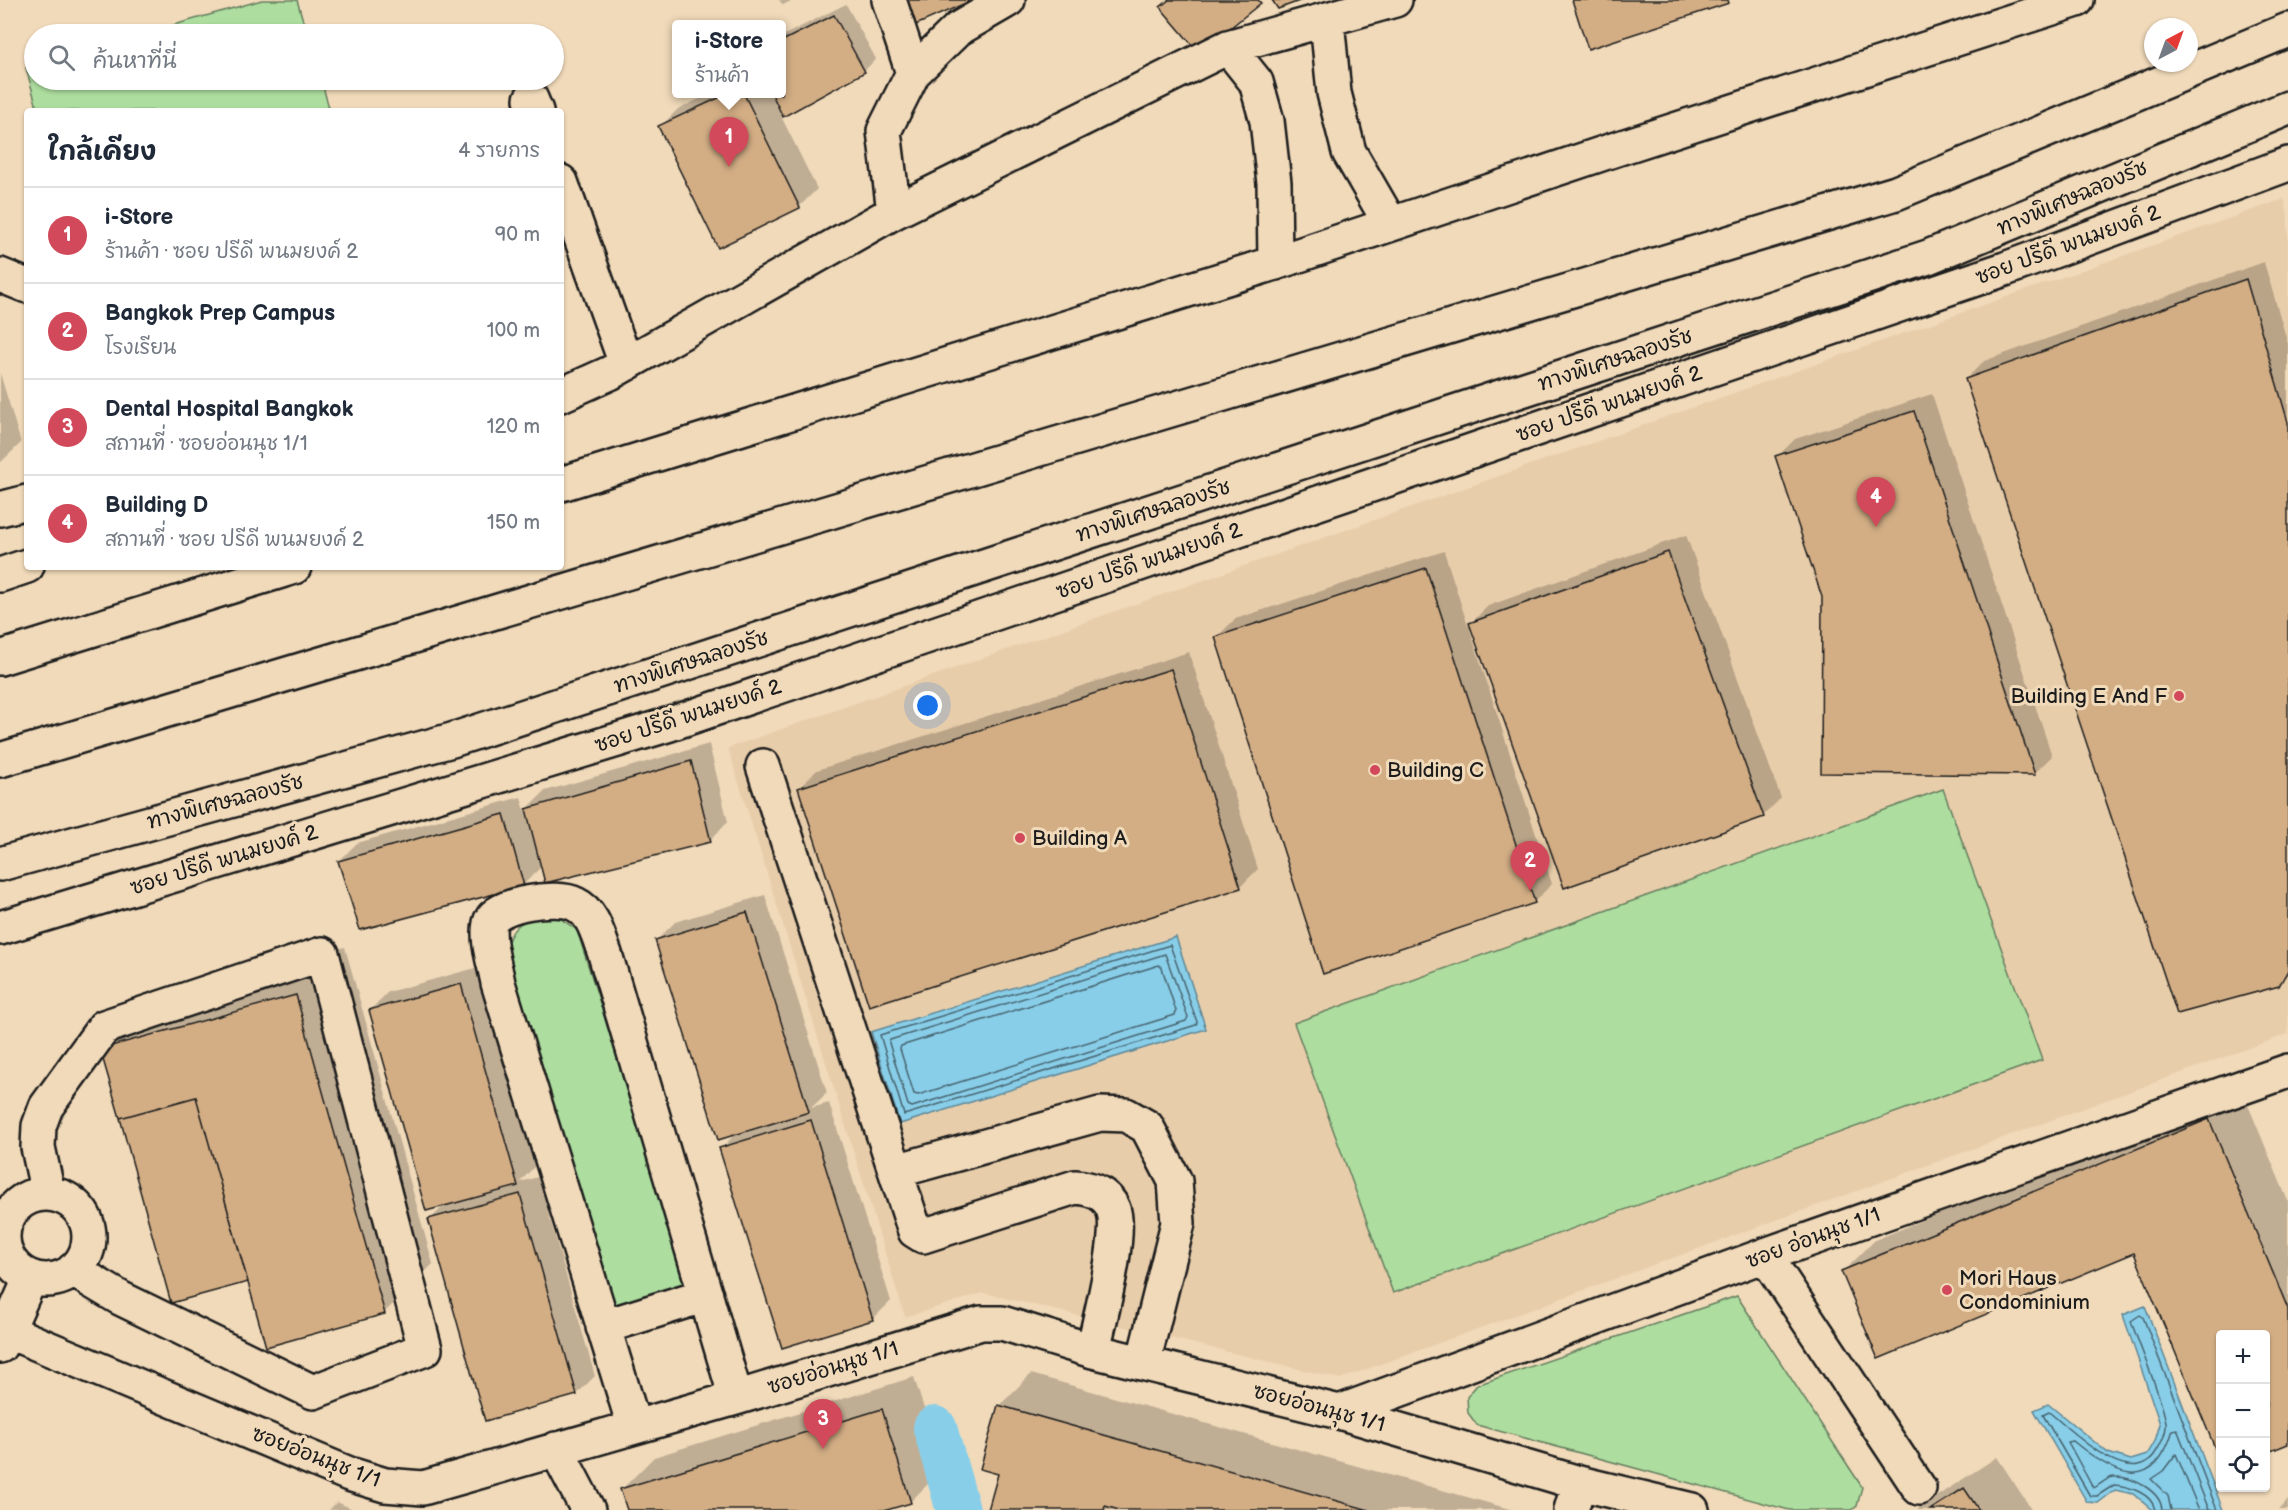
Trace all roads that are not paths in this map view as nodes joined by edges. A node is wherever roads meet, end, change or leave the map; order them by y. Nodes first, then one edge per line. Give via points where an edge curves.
1 (889, 0) edge
2 (1395, 0) edge
3 (2077, 0) edge
4 (997, 3) edge
5 (1327, 21) junction
6 (2288, 30) edge
7 (1228, 47) junction
8 (913, 74) junction
9 (2288, 108) edge
10 (2288, 164) edge
11 (564, 190) edge
12 (894, 212) junction
13 (1390, 224) junction
14 (1275, 263) junction
15 (0, 275) edge
16 (24, 285) edge
17 (626, 364) junction
18 (564, 394) edge
19 (564, 483) edge
20 (24, 503) edge
21 (0, 509) edge
22 (24, 567) edge
23 (284, 570) edge
24 (0, 575) edge
25 (0, 658) edge
26 (0, 760) edge
27 (762, 766) dead end
28 (0, 864) edge
29 (0, 928) edge
30 (2288, 1071) edge
31 (896, 1171) junction
32 (48, 1194) junction
33 (1765, 1255) junction
34 (73, 1270) junction
35 (31, 1277) junction
36 (706, 1295) junction
37 (603, 1327) junction
38 (2, 1334) edge
39 (1093, 1351) junction
40 (1143, 1363) junction
41 (736, 1398) junction
42 (1339, 1412) junction
43 (634, 1426) junction
44 (556, 1449) junction
45 (1919, 1488) dead end
46 (1575, 1496) edge
47 (433, 1499) edge
48 (588, 1510) edge
49 (1692, 1510) edge

1 - 8 main road
2 - 5 main road
3 - 13 main road
4 - 8 main road via 958,29
5 - 7 main road
5 - 13 main road via 1334,93 1349,152
6 - 26 main road via 1896,193
7 - 12 main road
7 - 14 main road via 1256,82 1267,121 1274,183
8 - 12 main road via 884,131
9 - 28 main road, ทางพิเศษฉลองรัช via 1928,257 452,740
10 - 29 main road, ซอย ปรีดี พนมยงค์ 2 via 2005,269 670,724
11 - 17 main road
12 - 17 main road
13 - 14 main road
14 - 19 main road
15 - 16 main road
17 - 18 main road
20 - 21 main road
22 - 24 main road
23 - 25 main road
27 - 31 main road
30 - 33 main road, ซอย อ่อนนุช 1/1
31 - 39 main road via 915,1231 923,1236 1075,1186 1102,1196 1113,1208 1116,1230
31 - 40 main road via 1100,1114 1126,1115 1147,1127 1175,1181 1178,1223
32 - 34 main road via 74,1204 84,1216 88,1245
32 - 34 main road via 38,1146 39,1126 46,1107 104,1027 322,954 425,1349 313,1392 120,1298
32 - 35 main road via 22,1201 5,1221 7,1254 19,1270
33 - 42 main road, ซอย อ่อนนุช 1/1
33 - 45 main road
34 - 35 main road via 61,1278
35 - 38 main road
36 - 37 main road
36 - 37 main road via 591,916 576,904 555,898 498,912 490,921 490,936 498,983
36 - 41 main road
37 - 43 main road
38 - 47 main road, ซอยอ่อนนุช 1/1 via 349,1474
39 - 40 main road, ซอยอ่อนนุช 1/1
39 - 41 main road, ซอยอ่อนนุช 1/1 via 1002,1323 981,1323
40 - 42 main road, ซอยอ่อนนุช 1/1
41 - 43 main road, ซอยอ่อนนุช 1/1
42 - 46 main road, ซอยอ่อนนุช 1/1
43 - 44 main road, ซอยอ่อนนุช 1/1
44 - 47 main road, ซอยอ่อนนุช 1/1
44 - 48 main road
46 - 49 main road, ซอยอ่อนนุช 1/1

